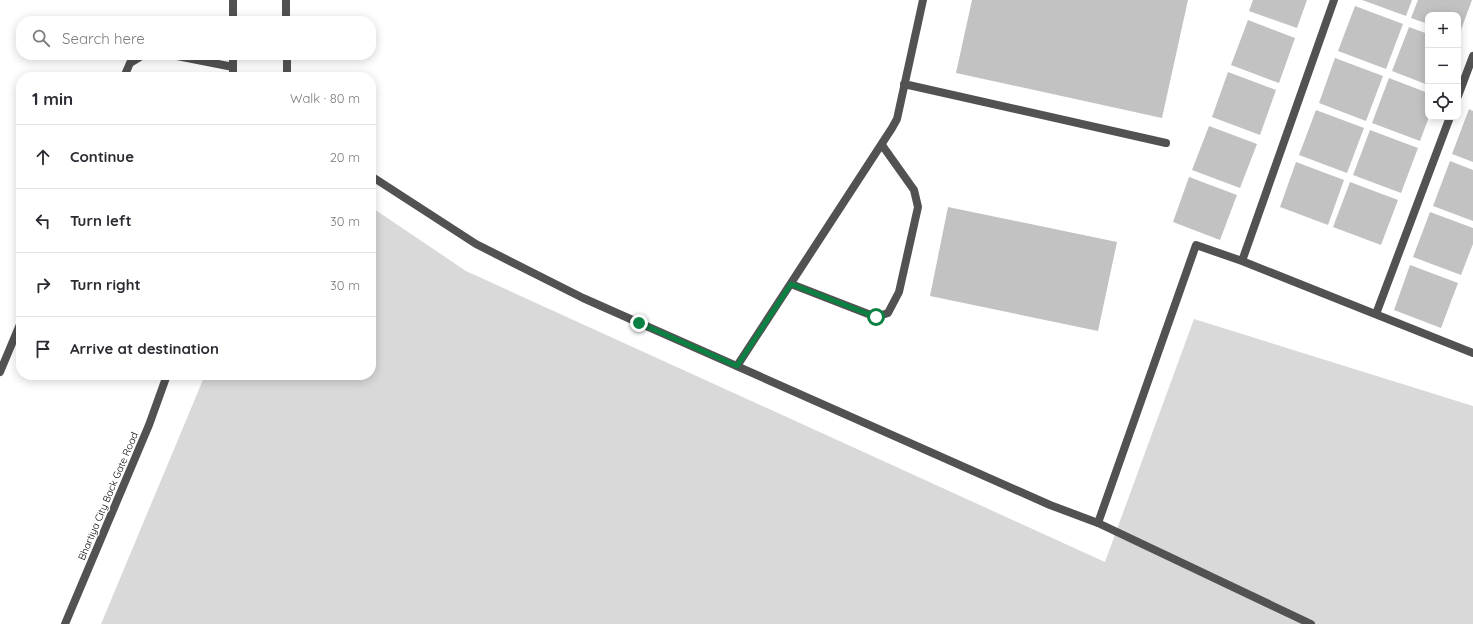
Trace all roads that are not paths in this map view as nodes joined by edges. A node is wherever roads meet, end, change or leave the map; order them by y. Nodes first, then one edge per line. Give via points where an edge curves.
1 (233, 0) edge
2 (286, 0) edge
3 (923, 0) edge
4 (1334, 0) edge
5 (233, 16) edge
6 (286, 16) edge
7 (1473, 56) edge
8 (135, 60) edge
9 (200, 60) edge
10 (233, 60) edge
11 (287, 60) edge
12 (233, 66) junction
13 (126, 72) edge
14 (234, 72) edge
15 (287, 72) edge
16 (904, 84) junction
17 (1461, 88) edge
18 (1449, 120) edge
19 (1166, 143) dead end
20 (882, 146) junction
21 (376, 179) edge
22 (1242, 261) junction
23 (791, 284) junction
24 (1376, 314) junction
25 (16, 334) edge
26 (1473, 353) edge
27 (737, 366) junction
28 (0, 372) edge
29 (165, 380) edge
30 (1098, 523) junction
31 (65, 624) edge
32 (1310, 624) edge

1 - 5 street
2 - 6 street
3 - 16 street
4 - 22 street
7 - 17 street
8 - 13 street via 130,63
9 - 12 street
10 - 12 street
11 - 15 street
12 - 14 street
16 - 19 street
16 - 20 street via 897,119
18 - 24 street
20 - 23 street
20 - 23 street via 914,190 918,207 899,292 888,313 876,317
21 - 27 street via 476,244 583,298
22 - 24 street
22 - 30 street via 1196,245
23 - 27 street
24 - 26 street
25 - 28 street
27 - 30 street via 1050,505
29 - 31 street, Bhartiya City Back Gate Road via 149,425
30 - 32 street

